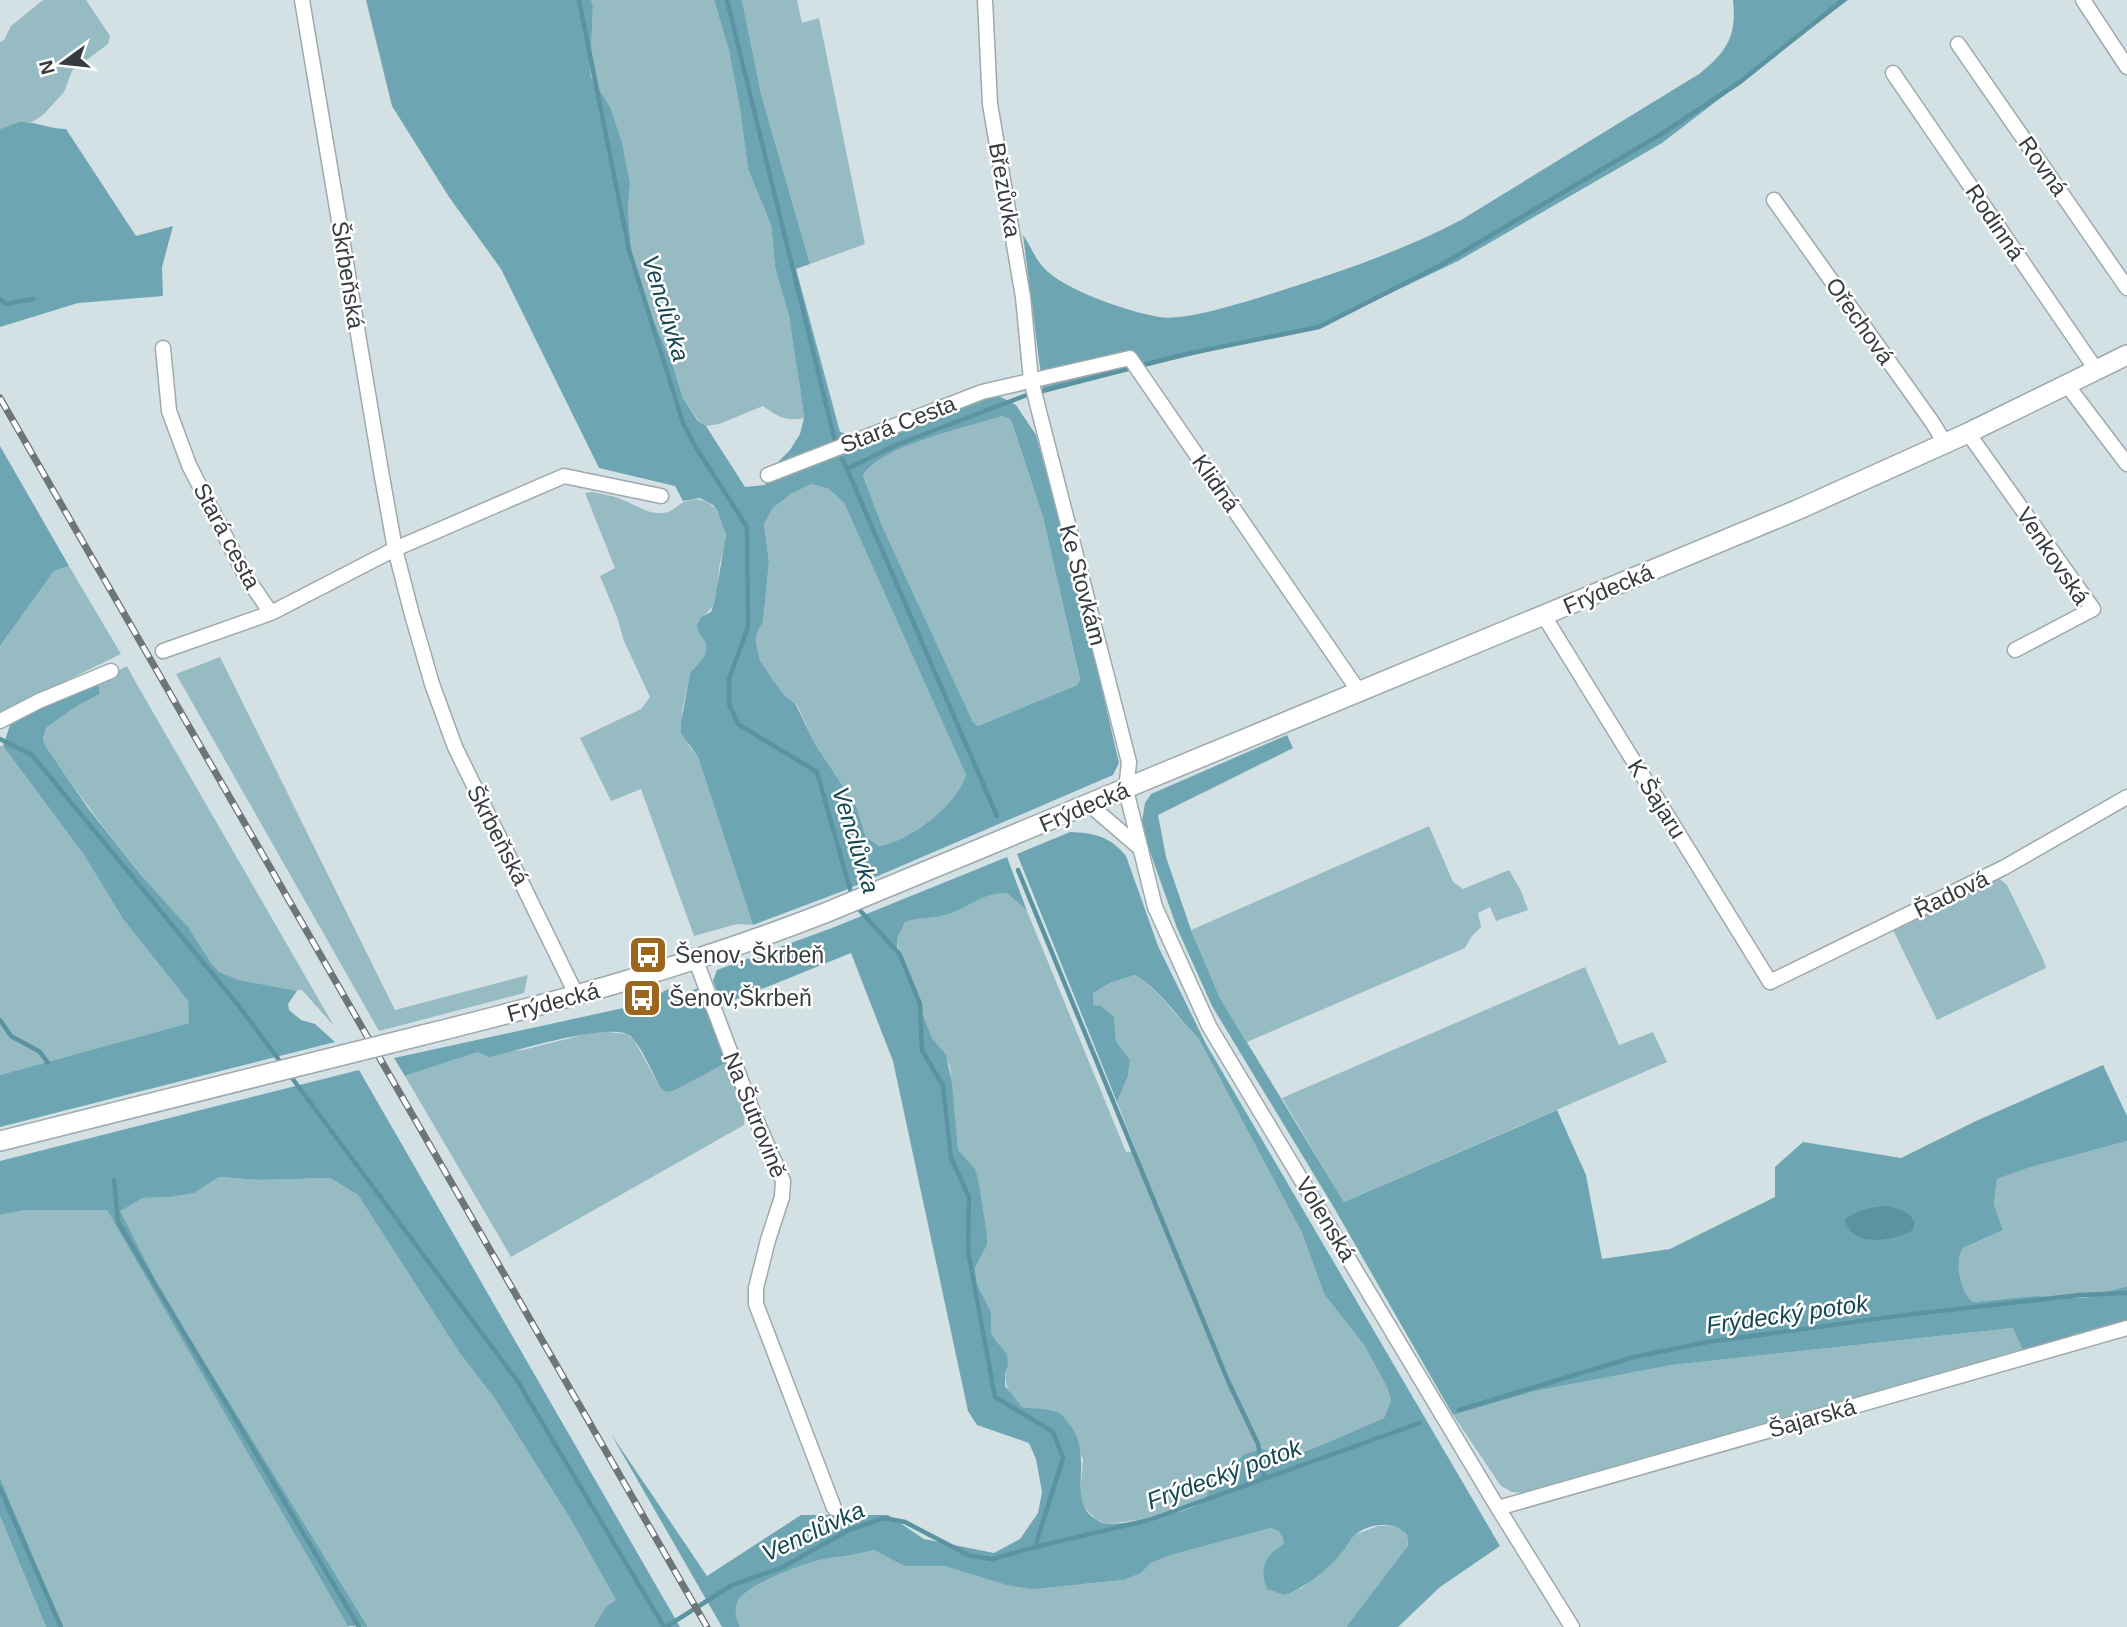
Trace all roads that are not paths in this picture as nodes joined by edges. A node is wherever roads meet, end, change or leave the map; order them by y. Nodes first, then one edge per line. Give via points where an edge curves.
1 (302, 0) edge
2 (985, 0) edge
3 (2083, 0) edge
4 (1958, 44) dead end
5 (2127, 67) edge
6 (1893, 73) dead end
7 (1774, 200) dead end
8 (2127, 288) edge
9 (163, 348) dead end
10 (2127, 355) edge
11 (2097, 371) junction
12 (1031, 380) junction
13 (2067, 385) junction
14 (1968, 433) junction
15 (1945, 443) junction
16 (2127, 464) edge
17 (768, 475) dead end
18 (661, 496) dead end
19 (395, 550) junction
20 (271, 613) junction
21 (1544, 616) junction
22 (2015, 650) dead end
23 (163, 651) dead end
24 (111, 671) dead end
25 (1360, 693) junction
26 (0, 721) edge
27 (1126, 790) junction
28 (2127, 797) edge
29 (1090, 805) junction
30 (1141, 849) junction
31 (696, 961) junction
32 (1769, 982) joint
33 (577, 996) junction
34 (0, 1141) edge
35 (2127, 1328) edge
36 (834, 1508) dead end
37 (1498, 1508) junction
38 (1572, 1627) edge

1 - 19 street, Škrbeňská
2 - 12 street, Březůvka via 990,104 1023,297
3 - 5 street
4 - 8 street, Rovná
6 - 11 street, Rodinná
7 - 15 street, Ořechová
9 - 20 street, Stará cesta via 169,411 189,465 245,575
10 - 11 main road, Frýdecká
11 - 13 main road, Frýdecká
12 - 17 street, Stará Cesta via 982,392
12 - 25 street, Klidná via 1130,358
12 - 27 street, Ke Stovkám via 1129,762
13 - 14 main road, Frýdecká
13 - 16 street
14 - 15 main road, Frýdecká
14 - 22 street, Venkovská via 2093,609
15 - 21 main road, Frýdecká via 1829,497
18 - 19 street via 564,476
19 - 20 street
19 - 33 street, Škrbeňská via 423,656 455,747
20 - 23 street, Stará cesta
21 - 25 main road, Frýdecká
21 - 32 street, K Šajaru
24 - 26 street
25 - 27 main road, Frýdecká
27 - 29 main road, Frýdecká
27 - 30 street, Volenská
28 - 32 street, Řadová via 2005,867
29 - 30 street
29 - 31 main road, Frýdecká
30 - 37 street, Volenská via 1155,907 1209,1026
31 - 33 main road, Frýdecká
31 - 36 street, Na Šutrovině via 783,1181 756,1304
33 - 34 main road, Frýdecká, bridge
35 - 37 street, Šajarská
37 - 38 street, Volenská

